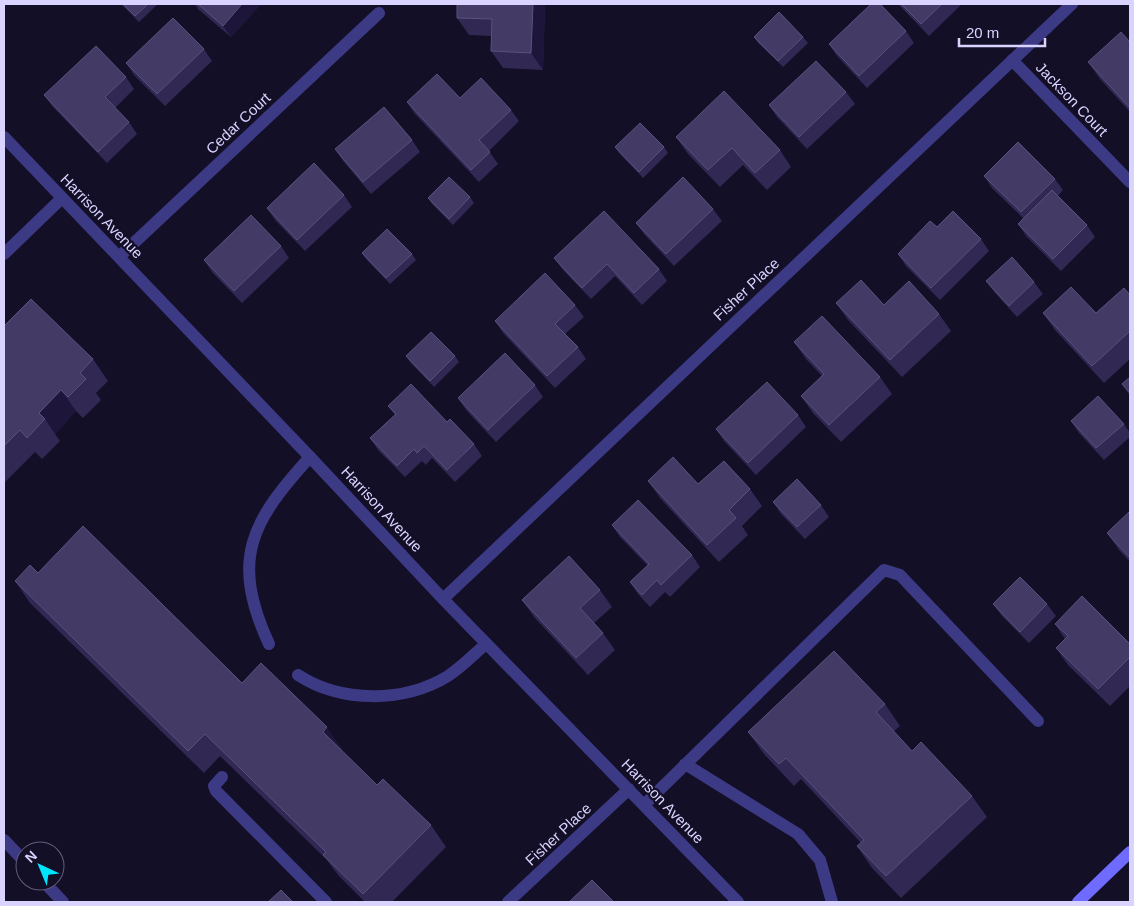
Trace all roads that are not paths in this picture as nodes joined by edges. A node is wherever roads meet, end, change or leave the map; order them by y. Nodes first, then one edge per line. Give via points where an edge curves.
1 (1072, 4) edge
2 (379, 13) dead end
3 (1012, 60) junction
4 (4, 137) edge
5 (1130, 182) edge
6 (62, 198) junction
7 (4, 254) edge
8 (119, 257) junction
9 (310, 457) junction
10 (443, 598) junction
11 (269, 644) dead end
12 (486, 644) junction
13 (298, 675) dead end
14 (1038, 720) dead end
15 (686, 764) junction
16 (222, 777) edge
17 (629, 790) junction
18 (644, 805) junction
19 (4, 840) edge
20 (15, 852) edge
21 (1130, 852) edge
22 (53, 891) edge
23 (64, 902) edge
24 (326, 902) edge
25 (508, 902) edge
26 (738, 902) edge
27 (832, 902) edge
28 (1078, 902) edge

1 - 3 street, Fisher Place
2 - 8 street, Cedar Court
3 - 5 street, Jackson Court
3 - 10 street, Fisher Place
4 - 6 street, Harrison Avenue
6 - 7 street
6 - 8 street, Harrison Avenue
8 - 9 street, Harrison Avenue
9 - 10 street, Harrison Avenue
9 - 11 street via 278,492 254,538 248,566 250,595
10 - 12 street, Harrison Avenue
12 - 13 street via 448,676 411,691 382,696 344,694 316,686
12 - 17 street, Harrison Avenue
14 - 15 street via 900,575 884,570
15 - 18 street
15 - 27 street via 798,834 820,860
16 - 24 street via 214,786 216,791
17 - 18 street, Harrison Avenue
17 - 25 street, Fisher Place
18 - 26 street, Harrison Avenue
19 - 20 street
21 - 28 street
22 - 23 street

